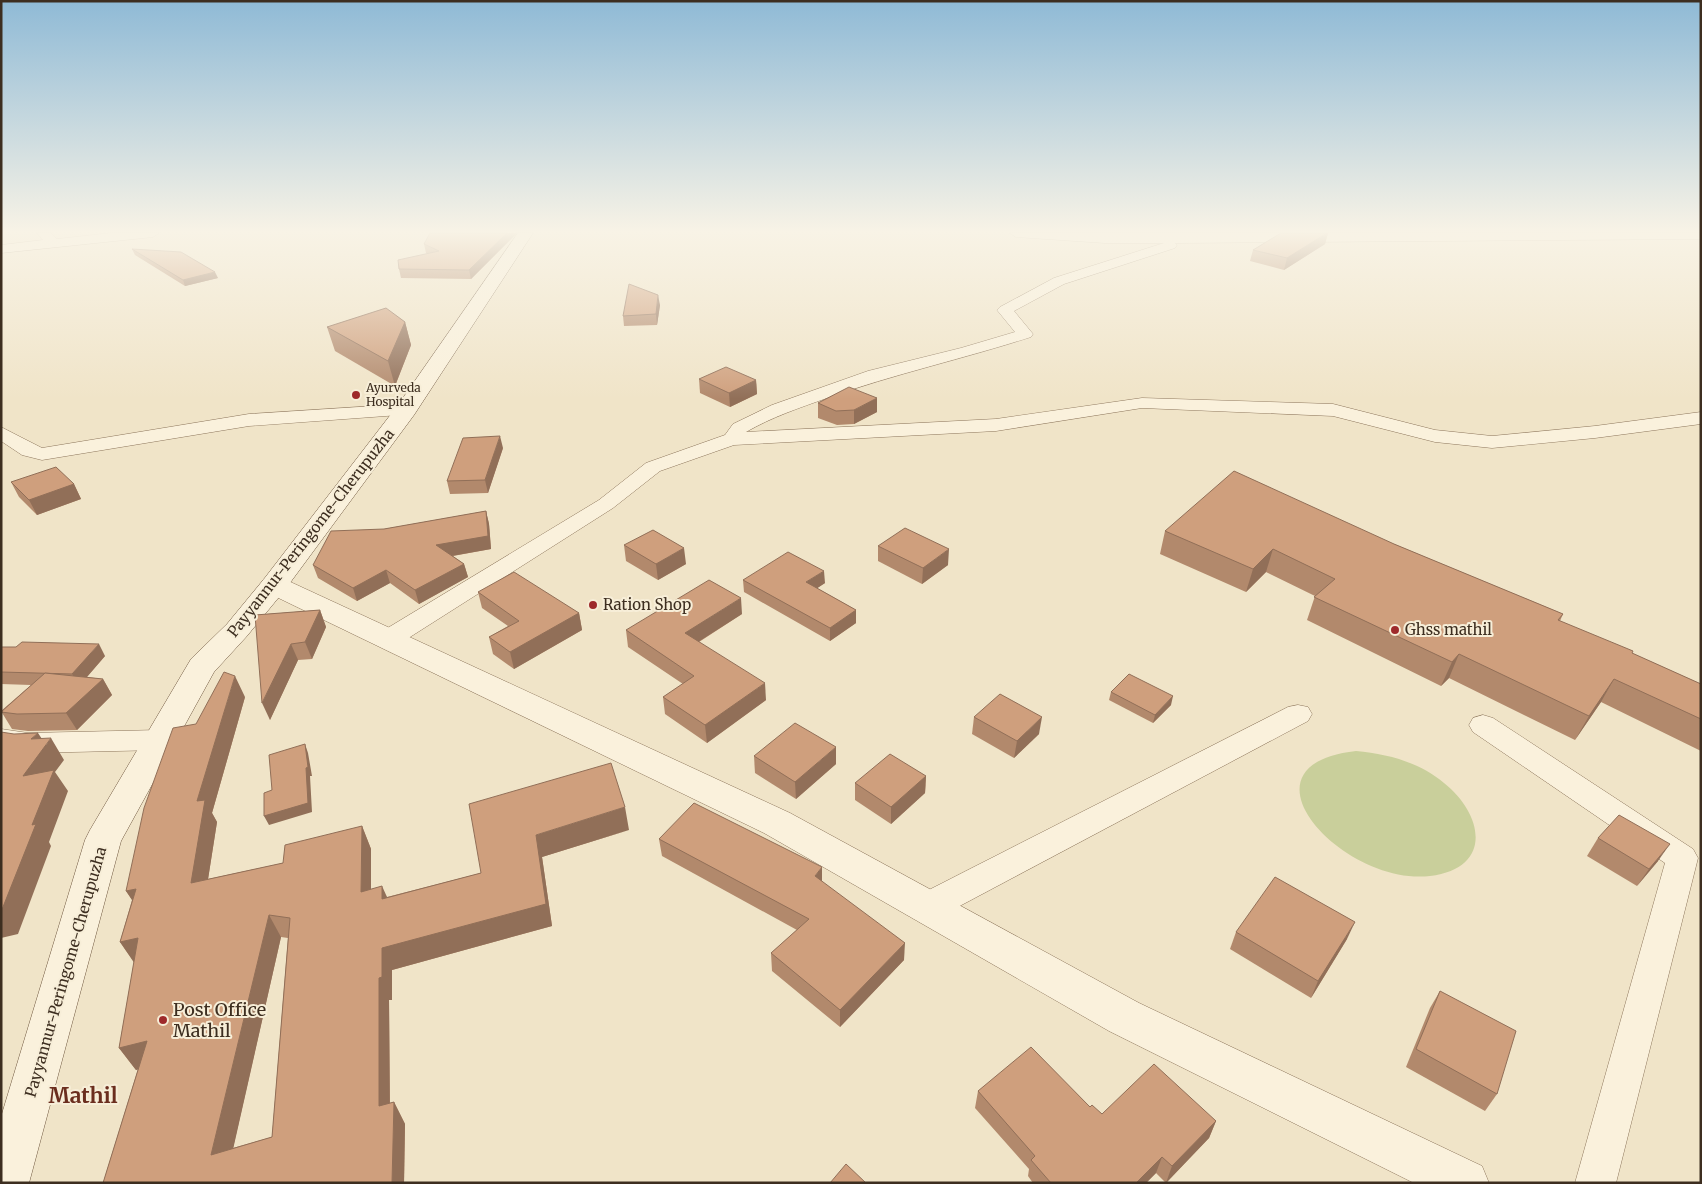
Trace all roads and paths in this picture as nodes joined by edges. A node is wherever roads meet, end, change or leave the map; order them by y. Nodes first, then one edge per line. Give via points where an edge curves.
1 (489, 288) edge
2 (1046, 288) edge
3 (406, 410) junction
4 (1701, 418) edge
5 (1, 433) edge
6 (732, 439) junction
7 (274, 585) junction
8 (390, 638) junction
9 (1298, 714) dead end
10 (1483, 725) dead end
11 (1, 739) edge
12 (160, 740) junction
13 (927, 907) junction
14 (5, 1183) edge
15 (1465, 1183) edge
16 (1595, 1183) edge

1 - 3 main road, Payyannur-Peringome-Cherupuzha
2 - 6 street via 1006,310 1025,334 874,375 794,403 740,428
3 - 5 street via 249,420 42,454 17,446
3 - 7 main road, Payyannur-Peringome-Cherupuzha
4 - 6 street via 1492,442 1435,436 1333,410 1142,403 996,425
6 - 8 street via 653,467 606,504
7 - 8 main road
7 - 12 main road, Payyannur-Peringome-Cherupuzha via 238,630 202,666
8 - 13 main road via 777,823
9 - 13 street
10 - 16 street via 1682,858
11 - 12 street via 28,743
12 - 14 main road, Payyannur-Peringome-Cherupuzha via 103,840
13 - 15 main road via 1124,1017

